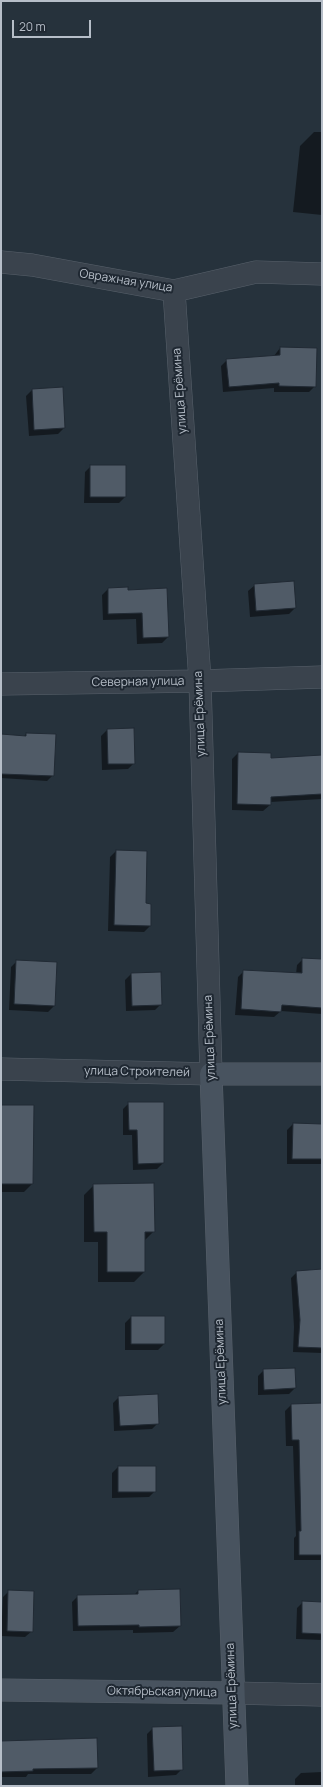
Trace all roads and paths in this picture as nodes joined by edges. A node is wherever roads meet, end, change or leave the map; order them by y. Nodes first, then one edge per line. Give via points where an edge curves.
1 (1, 262) edge
2 (322, 274) edge
3 (174, 291) junction
4 (322, 677) edge
5 (200, 681) junction
6 (1, 684) edge
7 (1, 1069) edge
8 (211, 1074) junction
9 (322, 1074) edge
10 (1, 1690) edge
11 (232, 1693) junction
12 (322, 1695) edge
13 (237, 1786) edge

1 - 3 street, Овражная улица via 32,265
2 - 3 street, Овражная улица via 256,272
3 - 5 street, улица Ерёмина
4 - 5 street, Северная улица
5 - 6 street, Северная улица
5 - 8 street, улица Ерёмина
7 - 8 street, улица Строителей
8 - 9 street, улица Строителей
8 - 11 street, улица Ерёмина
10 - 11 street, Октябрьская улица
11 - 12 street, Октябрьская улица
11 - 13 street, улица Ерёмина

